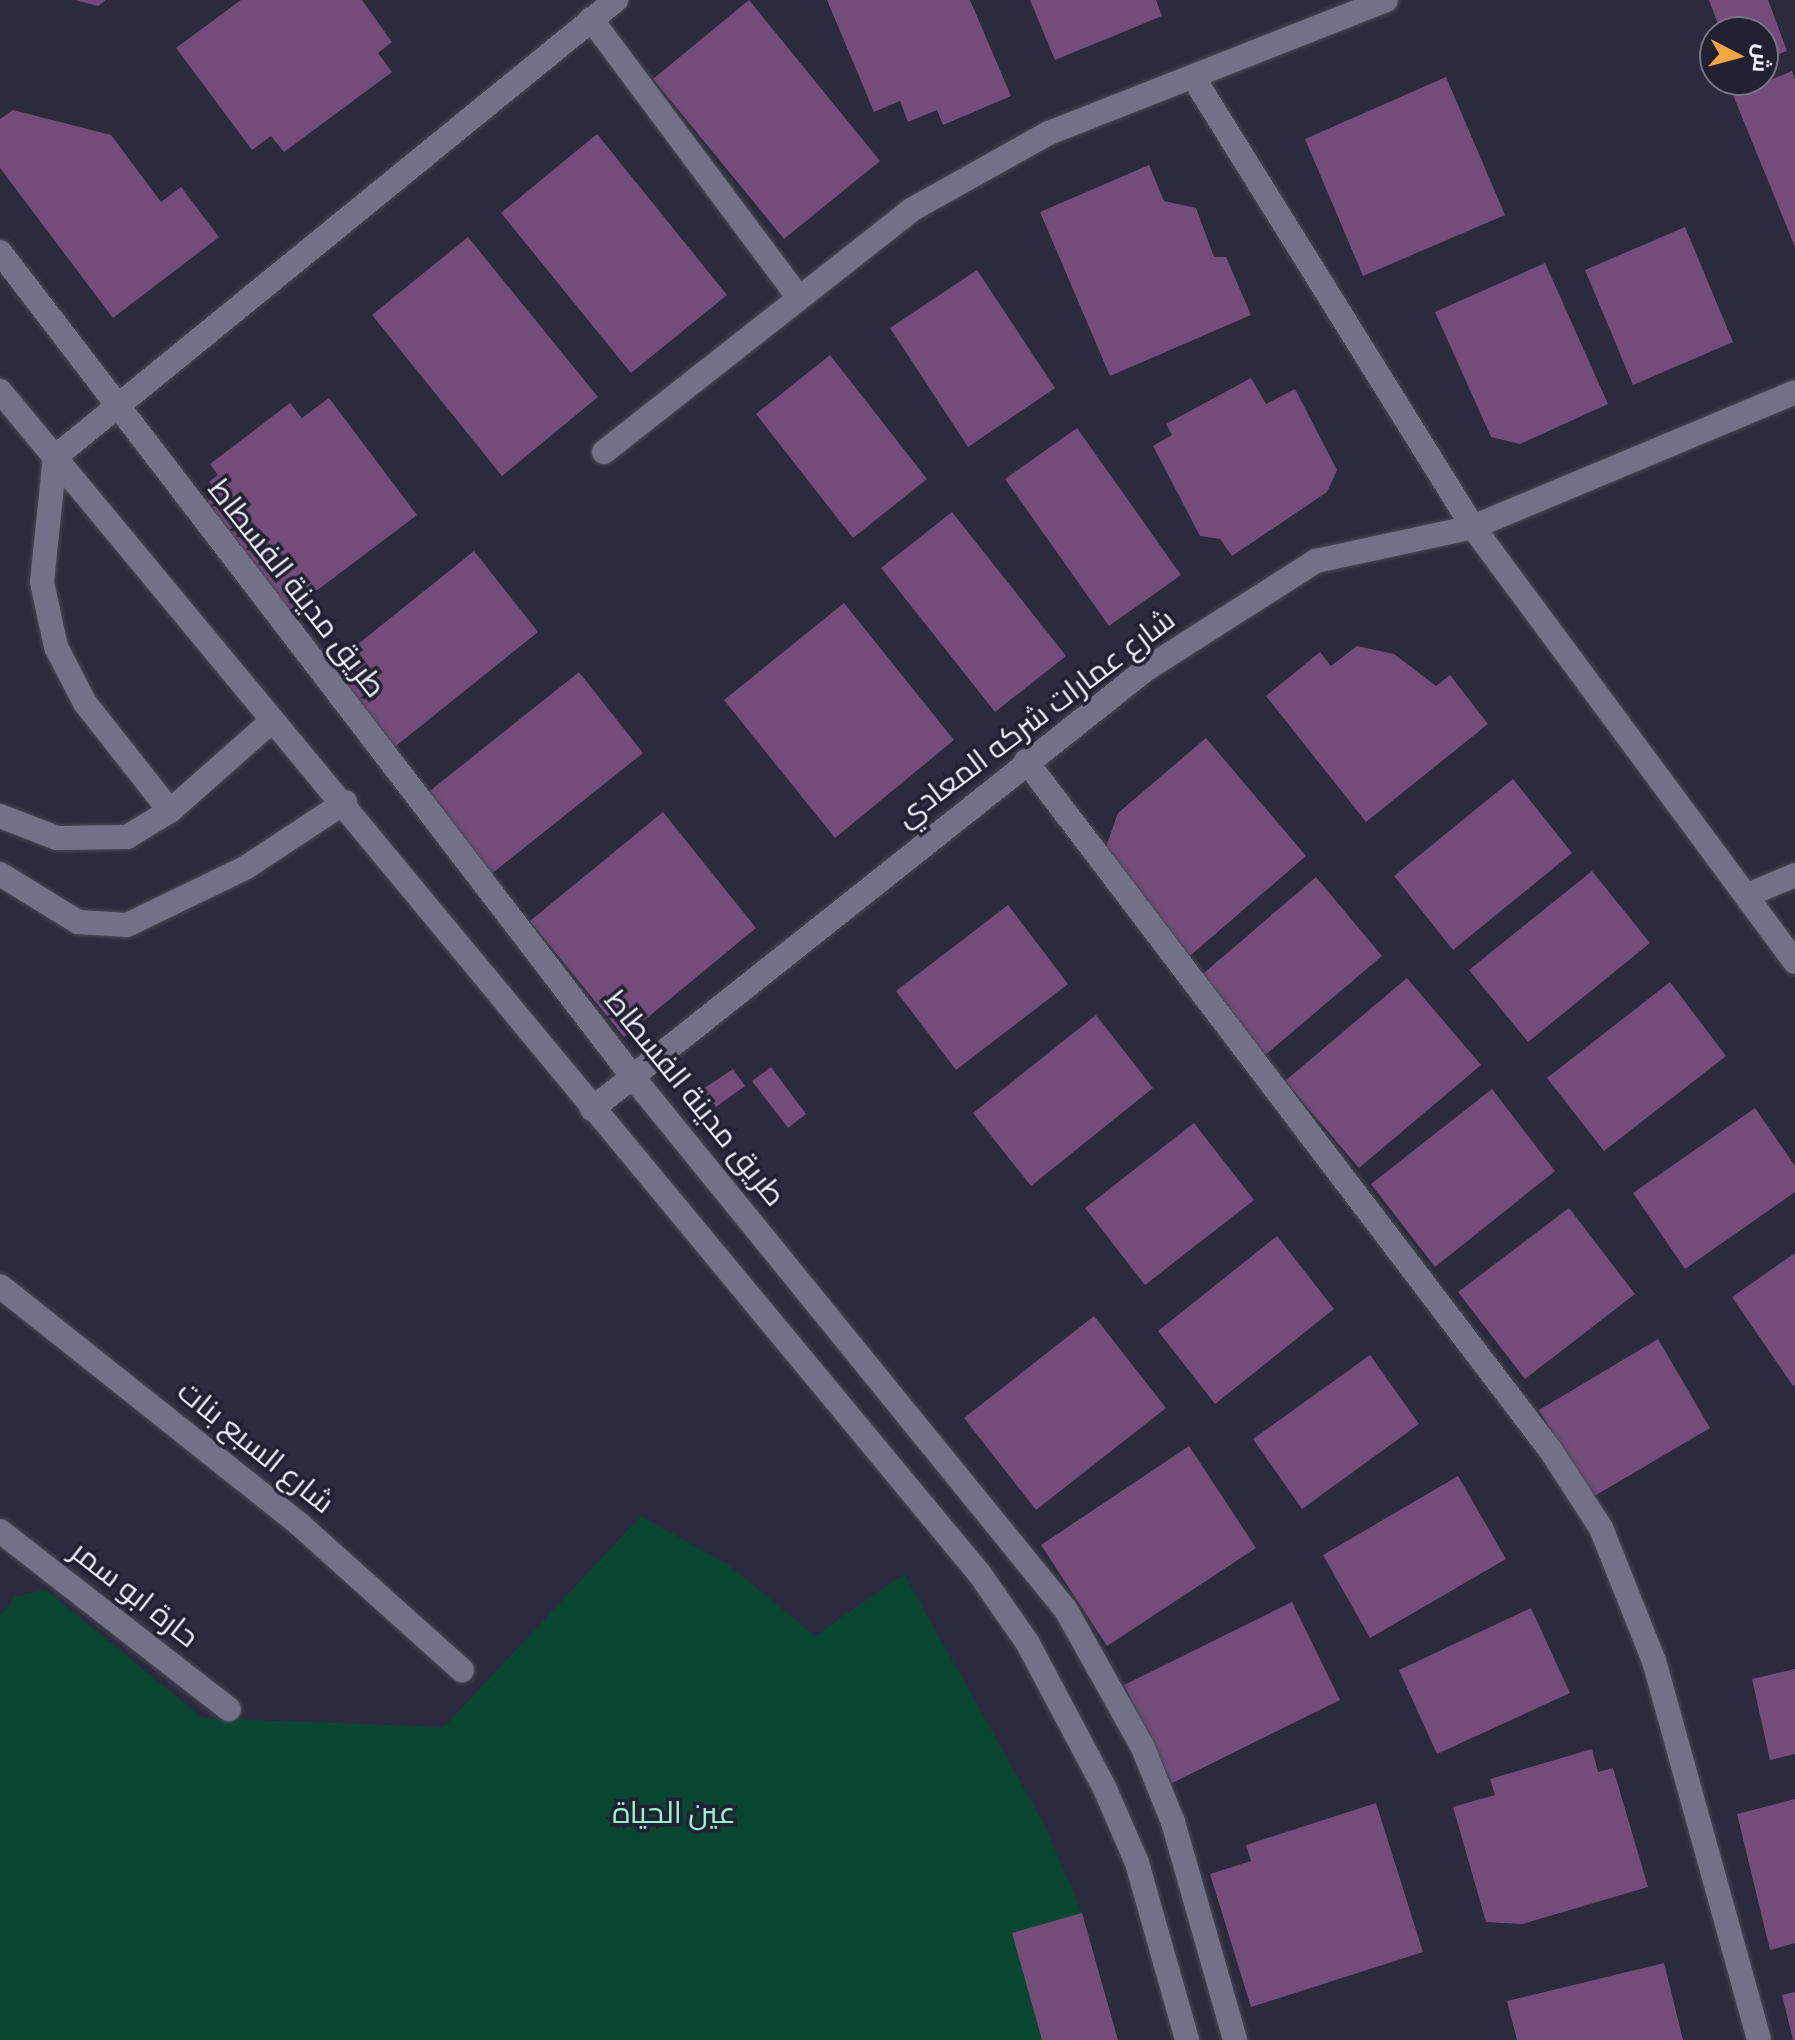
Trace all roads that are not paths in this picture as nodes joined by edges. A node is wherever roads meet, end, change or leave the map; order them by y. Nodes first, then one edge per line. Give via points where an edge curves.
1 (616, 0) edge
2 (1386, 0) edge
3 (591, 19) junction
4 (1193, 77) junction
5 (0, 252) edge
6 (797, 295) junction
7 (0, 391) edge
8 (1795, 392) edge
9 (112, 404) junction
10 (604, 452) dead end
11 (55, 457) junction
12 (1473, 527) junction
13 (273, 720) junction
14 (1026, 761) junction
15 (345, 802) junction
16 (170, 811) junction
17 (0, 816) edge
18 (0, 874) edge
19 (1795, 875) edge
20 (1750, 894) junction
21 (1795, 962) edge
22 (632, 1076) junction
23 (592, 1109) junction
24 (0, 1286) edge
25 (0, 1531) edge
26 (462, 1670) dead end
27 (229, 1709) dead end
28 (1187, 2040) edge
29 (1235, 2040) edge
30 (1759, 2040) edge

1 - 3 street
2 - 4 street
3 - 6 street
3 - 9 street
4 - 6 street via 1049,133 911,210
4 - 12 street
5 - 9 street, طريق مدينة الفسطاط
6 - 10 street
7 - 11 street
8 - 12 street, شارع عمارات شركه المعادي
9 - 11 street
9 - 22 street, طريق مدينة الفسطاط
11 - 13 street
11 - 16 street via 42,582 56,647 85,703
12 - 14 street, شارع عمارات شركه المعادي via 1316,561 1145,670
12 - 20 street
13 - 15 street
13 - 16 street
14 - 22 street, شارع عمارات شركه المعادي
14 - 30 street via 1523,1413 1601,1528 1654,1661
15 - 18 street via 245,868 127,925 78,922
15 - 23 street
16 - 17 street via 127,837 88,842
19 - 20 street
20 - 21 street
22 - 23 street, شارع عمارات شركه المعادي
22 - 29 street, طريق مدينة الفسطاط via 1066,1610 1128,1720 1173,1822
23 - 28 street via 979,1573 1027,1642 1137,1863
24 - 26 street, شارع السبع بنات via 299,1524
25 - 27 street, حارة ابو سمر

